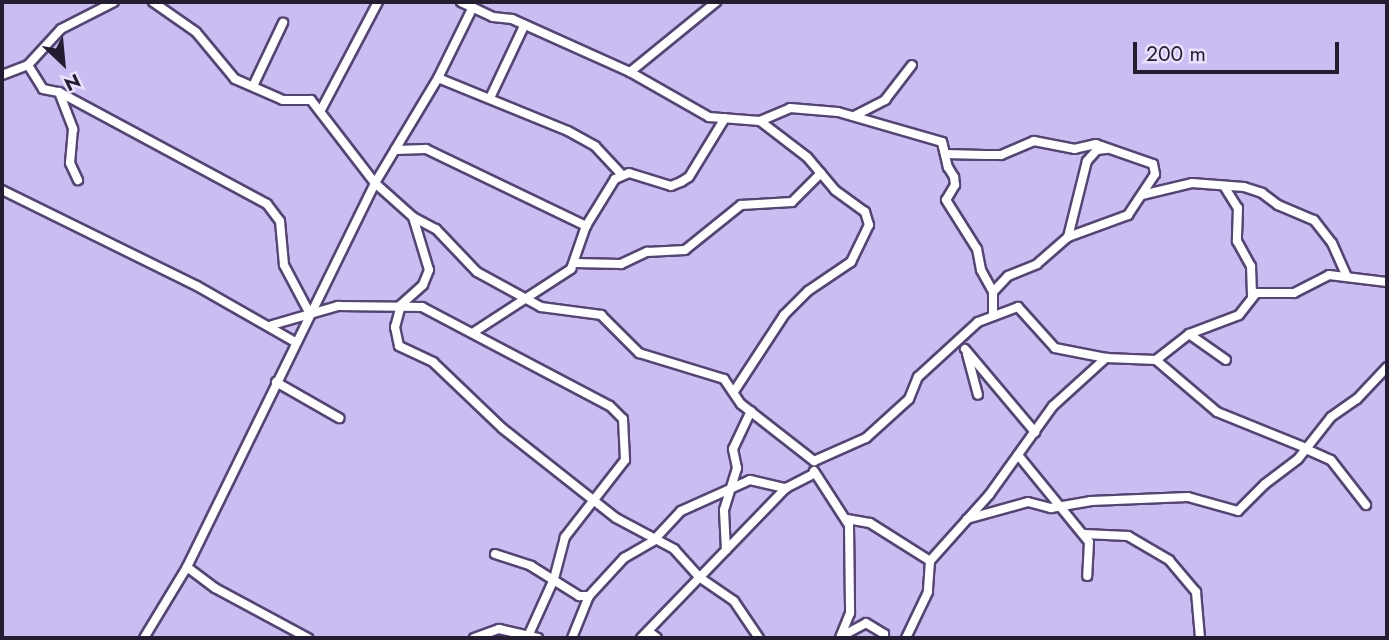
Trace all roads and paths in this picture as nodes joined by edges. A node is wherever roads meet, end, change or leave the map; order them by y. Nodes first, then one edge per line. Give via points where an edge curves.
1 (114, 2) edge
2 (153, 2) edge
3 (378, 2) edge
4 (716, 2) edge
5 (466, 4) edge
6 (283, 23) dead end
7 (524, 26) junction
8 (28, 65) junction
9 (912, 65) dead end
10 (630, 72) junction
11 (2, 75) edge
12 (438, 78) junction
13 (254, 84) junction
14 (59, 92) junction
15 (490, 97) junction
16 (321, 110) junction
17 (856, 114) junction
18 (725, 118) junction
19 (760, 121) junction
20 (942, 142) junction
21 (1109, 148) junction
22 (395, 150) junction
23 (821, 173) junction
24 (621, 174) junction
25 (78, 180) dead end
26 (375, 184) junction
27 (1224, 186) junction
28 (2, 190) edge
29 (1142, 195) junction
30 (413, 217) junction
31 (586, 226) junction
32 (1068, 237) junction
33 (575, 263) junction
34 (1347, 276) junction
35 (1387, 282) edge
36 (993, 292) junction
37 (1252, 297) junction
38 (524, 299) junction
39 (401, 306) junction
40 (309, 312) junction
41 (993, 316) junction
42 (272, 325) junction
43 (474, 332) junction
44 (1189, 334) junction
45 (961, 340) junction
46 (295, 342) junction
47 (965, 349) junction
48 (1106, 359) junction
49 (1156, 360) junction
50 (1226, 360) dead end
51 (1387, 367) edge
52 (276, 382) junction
53 (735, 390) junction
54 (978, 395) dead end
55 (751, 411) junction
56 (339, 418) dead end
57 (1035, 432) junction
58 (1306, 448) junction
59 (1018, 455) junction
60 (814, 461) junction
61 (814, 474) junction
62 (733, 487) junction
63 (786, 488) junction
64 (594, 499) junction
65 (1366, 505) dead end
66 (1062, 507) junction
67 (847, 519) junction
68 (967, 519) junction
69 (1084, 534) junction
70 (653, 541) junction
71 (726, 550) junction
72 (495, 554) dead end
73 (930, 561) junction
74 (187, 567) junction
75 (1087, 576) dead end
76 (699, 577) junction
77 (554, 579) junction
78 (589, 596) junction
79 (648, 631) junction
80 (529, 635) junction
81 (144, 638) edge
82 (308, 638) edge
83 (474, 638) edge
84 (538, 638) edge
85 (572, 638) edge
86 (641, 638) edge
87 (657, 638) edge
88 (759, 638) edge
89 (883, 638) edge
90 (906, 638) edge
91 (1200, 638) edge

1 - 8 street via 61,29
2 - 13 street via 196,32 235,79
3 - 16 street
4 - 10 street
5 - 7 street
5 - 12 street
6 - 13 street
7 - 10 street
7 - 15 street
8 - 11 street
8 - 14 street via 43,89
9 - 17 street via 885,100
10 - 18 street via 709,117
12 - 15 street
12 - 22 street
13 - 16 street via 283,100 311,100
14 - 25 street via 73,128 70,163
14 - 40 street via 267,204 280,221 284,265
15 - 24 street via 594,146
16 - 26 street
17 - 19 street via 790,108
17 - 20 street via 905,135
18 - 19 street
18 - 24 street via 690,177 681,182 671,186
19 - 23 street
20 - 21 street via 945,154 1001,155 1034,141 1075,149 1096,144
20 - 36 street via 955,185 946,200 977,249 981,270
21 - 29 street via 1153,164 1155,174
21 - 32 street via 1097,150 1087,161
22 - 26 street
22 - 31 street via 426,149
23 - 33 street via 792,202 741,205 685,250 647,252 621,264
23 - 53 street via 865,212 869,225 851,262 807,291 783,316
24 - 31 street
26 - 30 street
26 - 40 street
27 - 29 street via 1192,183
27 - 34 street via 1254,190 1314,220 1332,243
27 - 37 street via 1238,208 1237,241 1251,266
28 - 42 street
29 - 32 street via 1128,215
30 - 38 street via 436,229 477,272
30 - 39 street via 429,271 423,285
31 - 33 street
32 - 36 street via 1037,264 1008,276
33 - 38 street
34 - 35 street
34 - 37 street via 1322,277 1294,293 1260,292
36 - 41 street
37 - 44 street via 1239,315
38 - 43 street
38 - 53 street via 541,307 601,315 639,354 724,379
39 - 40 street via 338,306
39 - 43 street via 422,307
39 - 64 street via 395,327 399,346 433,362 502,428
40 - 42 street
40 - 46 street
41 - 45 street via 978,322
41 - 48 street via 1018,307 1050,345
42 - 46 street
43 - 64 street via 610,405 623,419 625,460
44 - 49 street
44 - 50 street
45 - 47 street
45 - 60 street via 918,377 909,399 866,438
46 - 52 street
47 - 54 street
47 - 57 street
48 - 49 street
48 - 57 street via 1053,406
49 - 58 street via 1217,411
51 - 58 street via 1357,399 1331,417
52 - 56 street
52 - 74 street
53 - 55 street
55 - 60 street
55 - 62 street via 733,449 737,468
57 - 59 street
58 - 65 street via 1331,460
58 - 66 street via 1238,512 1188,497
59 - 66 street
59 - 68 street
60 - 61 street
61 - 63 street
61 - 67 street
62 - 63 street via 753,480
62 - 70 street via 681,511
62 - 71 street via 723,517
63 - 71 street
64 - 70 street
64 - 77 street via 565,537
66 - 68 street via 1028,502
66 - 69 street
67 - 73 street via 870,523
67 - 89 street via 850,613 840,638 866,623 884,634
68 - 73 street
69 - 75 street via 1090,545
69 - 91 street via 1128,536 1169,560 1196,592
70 - 76 street via 674,549
70 - 78 street via 624,558
71 - 76 street
72 - 77 street
73 - 90 street via 928,592
74 - 81 street
74 - 82 street via 215,588
76 - 79 street
76 - 88 street via 734,601
77 - 78 street via 579,596
77 - 80 street
78 - 85 street
79 - 86 street
79 - 87 street
80 - 83 street via 499,629
80 - 84 street

